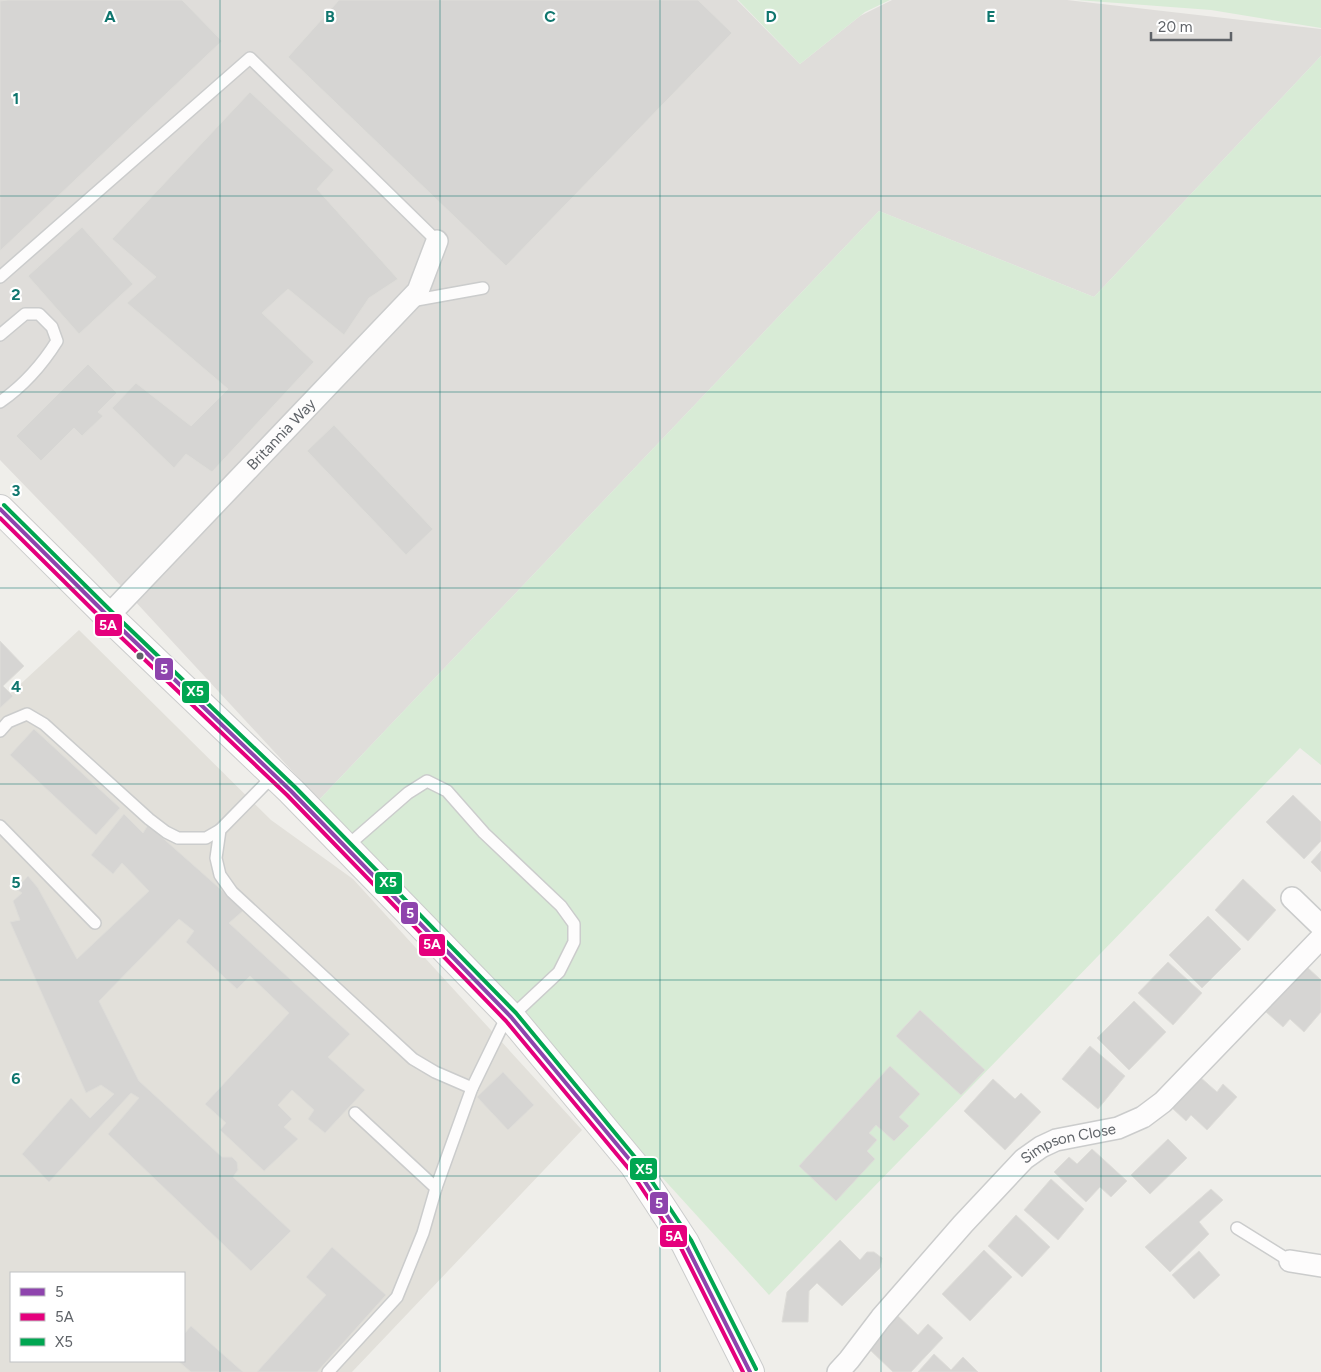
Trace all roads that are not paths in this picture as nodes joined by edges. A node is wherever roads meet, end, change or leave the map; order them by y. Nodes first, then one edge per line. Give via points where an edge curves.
1 (437, 241) joint
2 (0, 277) edge
3 (483, 288) dead end
4 (407, 302) junction
5 (0, 335) edge
6 (0, 402) edge
7 (0, 508) edge
8 (108, 616) junction
9 (0, 731) edge
10 (274, 775) junction
11 (0, 826) edge
12 (220, 830) junction
13 (346, 847) junction
14 (1292, 898) dead end
15 (95, 923) dead end
16 (1321, 926) edge
17 (1321, 938) edge
18 (510, 1016) junction
19 (472, 1088) junction
20 (355, 1114) dead end
21 (436, 1188) junction
22 (1237, 1228) dead end
23 (1290, 1261) joint
24 (1321, 1266) edge
25 (328, 1372) edge
26 (750, 1372) edge
27 (838, 1372) edge

1 - 2 lane via 250,58
1 - 4 street, Britannia Way via 418,290
3 - 4 lane
4 - 8 street, Britannia Way
5 - 6 lane via 24,314 39,314 52,327 57,341 46,359 15,392
7 - 8 street
8 - 10 street
9 - 12 lane via 8,722 27,714 44,724 166,832 178,838 206,838
10 - 12 lane
10 - 13 street
11 - 15 lane
12 - 19 lane via 216,858 220,875 232,892 413,1059
13 - 18 street
13 - 18 lane via 408,793 427,781 447,791 484,833 560,906 574,924 574,942 559,972
14 - 16 street
17 - 27 street, Simpson Close via 1163,1102 1143,1117 1118,1128 1056,1140 1024,1159 962,1224
18 - 19 lane
18 - 26 street via 634,1165 685,1243
19 - 21 lane
20 - 21 lane
21 - 25 lane via 423,1233 397,1297
22 - 23 lane
23 - 24 street

